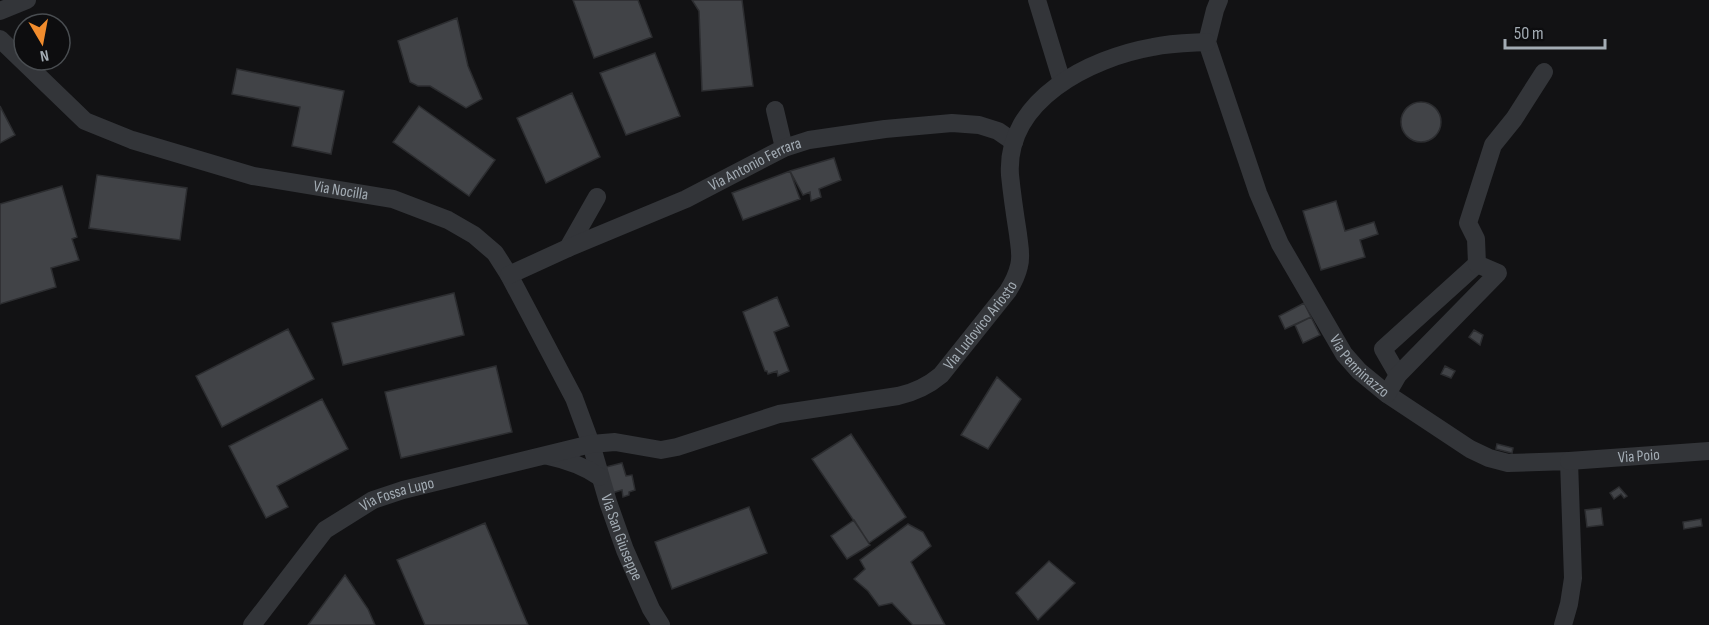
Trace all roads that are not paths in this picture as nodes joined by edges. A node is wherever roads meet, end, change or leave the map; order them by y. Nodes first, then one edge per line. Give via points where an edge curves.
1 (27, 0) edge
2 (1036, 0) edge
3 (1219, 0) edge
4 (0, 11) edge
5 (0, 39) edge
6 (1207, 42) junction
7 (1544, 72) dead end
8 (1062, 82) junction
9 (776, 111) dead end
10 (1014, 142) junction
11 (783, 148) junction
12 (597, 197) dead end
13 (568, 248) junction
14 (1477, 264) junction
15 (509, 275) junction
16 (1398, 375) junction
17 (1387, 394) junction
18 (591, 444) junction
19 (1709, 451) edge
20 (543, 454) junction
21 (1569, 461) junction
22 (600, 477) junction
23 (252, 625) edge
24 (661, 625) edge
25 (1563, 625) edge

1 - 4 street
2 - 8 street
3 - 6 street
5 - 15 street, Via Nocilla via 85,121 132,140 253,176 393,199 448,220 474,235 495,253
6 - 8 street, Via Ludovico Ariosto via 1151,47 1101,62
6 - 17 street, Via Penninazzo via 1258,194 1280,243 1344,354
7 - 14 street via 1493,145 1468,223 1476,239
8 - 10 street, Via Ludovico Ariosto via 1026,116
9 - 11 street
10 - 11 street, Via Antonio Ferrara via 980,125 952,123 863,132
10 - 18 street, Via Ludovico Ariosto via 1010,174 1020,264 1008,291 928,386 914,393 779,414 661,450 615,442
11 - 13 street, Via Antonio Ferrara via 686,199
12 - 13 street
13 - 15 street, Via Antonio Ferrara
14 - 16 street via 1383,349
14 - 16 street via 1498,273
15 - 18 street, Via Nocilla via 574,398
16 - 17 street
17 - 21 street, Via Penninazzo via 1489,458 1508,463
18 - 20 street, Via Fossa Lupo
18 - 22 street, Via San Giuseppe
19 - 21 street, Via Poio
20 - 22 street via 568,460
20 - 23 street, Via Fossa Lupo via 403,490 373,500 344,517 324,530
21 - 25 street via 1573,578
22 - 24 street, Via San Giuseppe via 625,550

